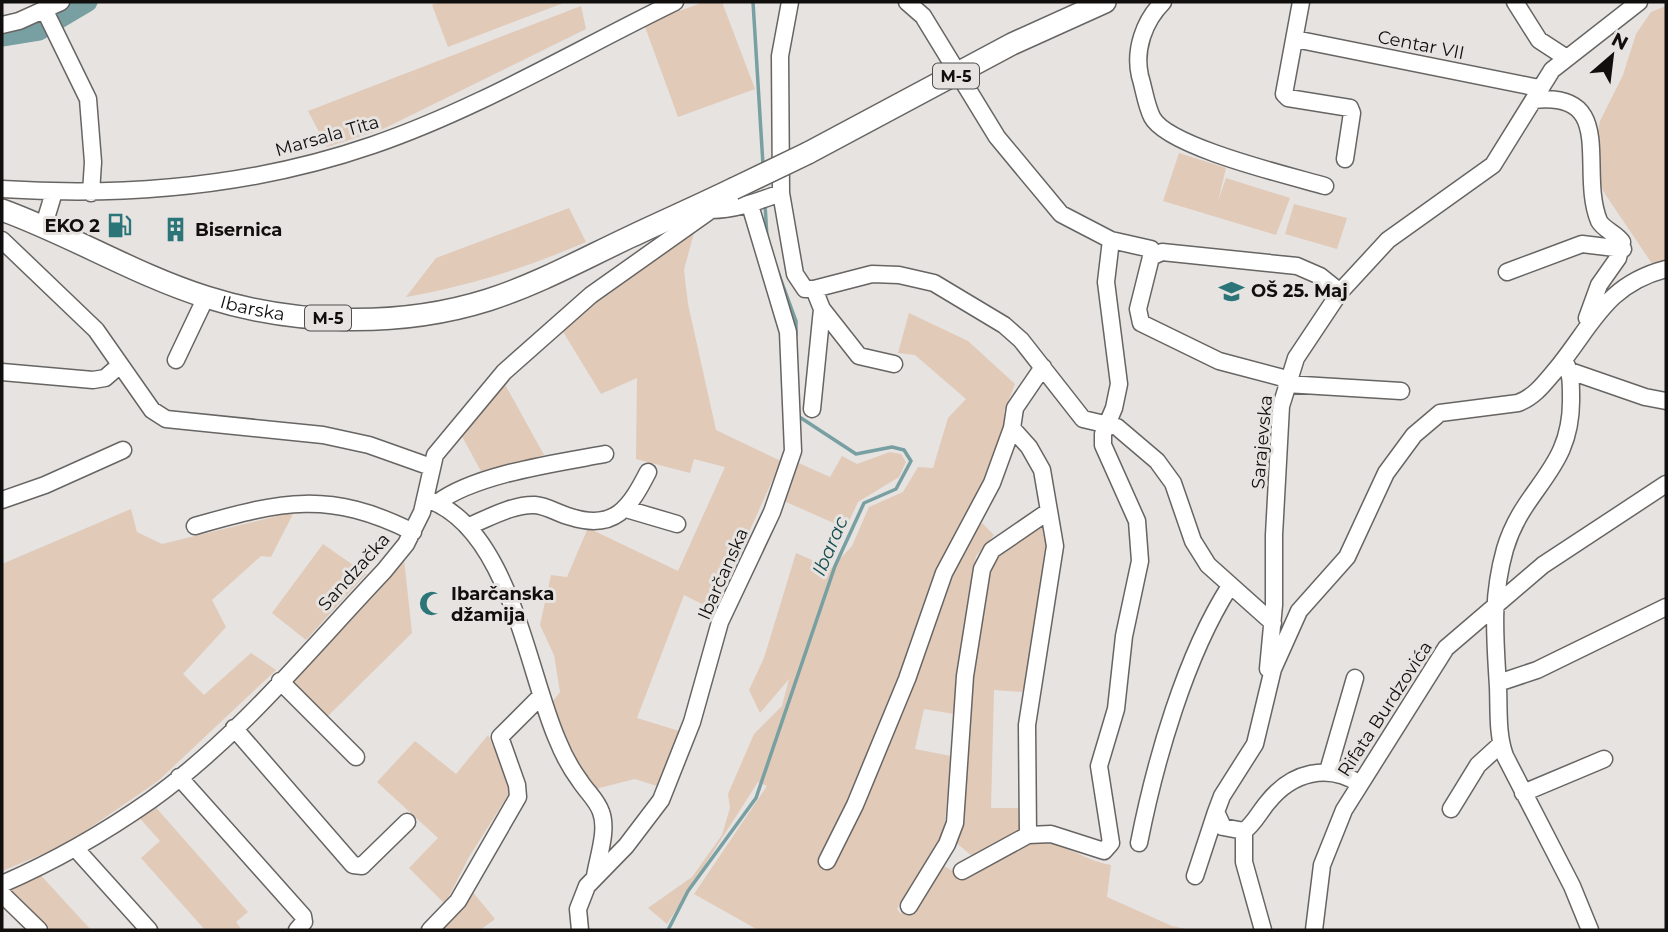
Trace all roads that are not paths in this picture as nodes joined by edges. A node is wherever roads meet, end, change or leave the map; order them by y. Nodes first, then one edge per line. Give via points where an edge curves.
1 (61, 2) edge
2 (675, 2) edge
3 (790, 2) edge
4 (907, 2) edge
5 (1105, 2) edge
6 (1163, 2) edge
7 (1301, 2) edge
8 (1515, 2) edge
9 (1639, 2) edge
10 (41, 12) edge
11 (2, 24) edge
12 (1295, 39) junction
13 (1565, 57) junction
14 (958, 75) junction
15 (1537, 94) junction
16 (1345, 159) dead end
17 (1325, 186) dead end
18 (2, 189) edge
19 (54, 192) junction
20 (90, 193) junction
21 (766, 198) junction
22 (709, 206) junction
23 (2, 210) edge
24 (44, 225) junction
25 (2, 240) edge
26 (1111, 240) junction
27 (1622, 249) junction
28 (1153, 254) junction
29 (1666, 269) edge
30 (1507, 272) dead end
31 (1643, 275) junction
32 (1666, 284) edge
33 (814, 289) junction
34 (1340, 292) junction
35 (206, 297) junction
36 (821, 309) junction
37 (1580, 336) junction
38 (176, 360) dead end
39 (894, 364) dead end
40 (120, 365) junction
41 (1567, 365) junction
42 (1043, 367) junction
43 (2, 372) edge
44 (1287, 381) junction
45 (1401, 391) dead end
46 (1666, 401) edge
47 (812, 409) dead end
48 (1106, 423) junction
49 (1012, 428) junction
50 (123, 450) dead end
51 (605, 454) dead end
52 (431, 467) junction
53 (648, 472) dead end
54 (1666, 484) edge
55 (2, 500) edge
56 (431, 501) junction
57 (626, 509) junction
58 (1049, 511) junction
59 (677, 524) dead end
60 (195, 526) dead end
61 (469, 526) junction
62 (413, 532) junction
63 (1230, 586) junction
64 (1493, 607) junction
65 (1666, 607) edge
66 (1273, 623) junction
67 (1356, 678) dead end
68 (280, 681) junction
69 (1498, 683) junction
70 (1267, 690) junction
71 (540, 697) junction
72 (234, 728) junction
73 (1501, 744) junction
74 (355, 757) dead end
75 (1604, 759) dead end
76 (1328, 771) junction
77 (179, 777) junction
78 (1360, 784) junction
79 (1523, 793) junction
80 (1451, 809) dead end
81 (1216, 813) junction
82 (407, 822) dead end
83 (1244, 831) junction
84 (1028, 835) junction
85 (1139, 843) dead end
86 (76, 849) junction
87 (827, 862) dead end
88 (962, 871) dead end
89 (595, 876) junction
90 (1195, 877) dead end
91 (2, 884) edge
92 (2, 894) edge
93 (909, 906) dead end
94 (39, 930) edge
95 (149, 930) edge
96 (297, 930) edge
97 (430, 930) edge
98 (580, 930) edge
99 (1263, 930) edge
100 (1314, 930) edge
101 (1590, 930) edge

1 - 10 street
2 - 20 street, Marsala Tita via 526,77 374,145 231,181
3 - 21 street
4 - 14 street via 923,16
5 - 14 main road, M-5 via 1012,44
6 - 17 street via 1139,46 1137,61 1152,117 1160,127 1205,149
7 - 12 street
8 - 13 street via 1539,40
9 - 13 street, Sarajevska
10 - 11 street
10 - 20 street via 88,99 93,162
12 - 15 street, Centar VII
12 - 16 street via 1284,94 1350,108
13 - 15 street, Sarajevska
14 - 22 main road, M-5, bridge via 733,189
14 - 26 street via 997,137 1061,214
15 - 27 street, Centar VII via 1576,104 1585,116 1591,133 1590,178 1598,218 1604,228 1618,235
15 - 34 street, Sarajevska via 1493,165 1409,222
18 - 19 street, Marsala Tita
19 - 20 street, Marsala Tita
19 - 24 street
21 - 22 street
21 - 33 street via 795,274 805,289
21 - 89 street, Ibarčanska via 788,332 793,452 772,512 720,622 692,722 661,800 626,846
22 - 35 main road, Ibarska / M-5 via 487,300 402,317 322,318
22 - 52 street, Sandzačka via 591,295 504,372
23 - 24 main road, Ibarska / M-5
24 - 35 main road, Ibarska / M-5
25 - 40 street via 96,330
26 - 28 street via 1138,244
26 - 48 street via 1106,282 1119,384
27 - 30 street via 1582,244
27 - 37 street via 1599,285
28 - 34 street via 1297,266 1320,275
28 - 44 street via 1138,309 1141,323 1219,361
29 - 31 street
31 - 32 street
31 - 37 street via 1607,301
33 - 36 street
33 - 42 street via 872,274 934,284 1004,325
34 - 44 street, Sarajevska via 1296,358
35 - 38 street
36 - 39 street via 859,356
36 - 47 street
37 - 41 street
40 - 43 street via 93,380
40 - 52 street via 152,410 166,419 323,435 380,448
41 - 46 street
41 - 64 street via 1572,419 1564,446 1557,463 1522,506 1505,548
41 - 70 street via 1529,399 1440,413 1413,435 1386,473 1347,557 1299,611
42 - 48 street via 1083,419
42 - 49 street via 1015,408
44 - 45 street
44 - 66 street, Sarajevska via 1281,405
48 - 63 street via 1139,442 1157,461 1173,483 1193,541 1208,565
48 - 84 street via 1103,445 1137,521 1140,561 1124,636 1116,709 1099,766 1111,843 1104,851 1051,834
49 - 58 street via 1030,447 1042,470
49 - 87 street via 992,484 944,573 907,679
50 - 55 street
51 - 56 street via 517,472
52 - 56 street, Sandzačka
53 - 57 street
54 - 64 street, Rifata Burdzovića via 1543,565
56 - 61 street
56 - 62 street, Sandzačka
57 - 59 street
57 - 61 street via 594,522 546,507 523,506
58 - 84 street via 1055,546 1027,725
58 - 93 street via 992,550 982,569 965,676 955,823
60 - 62 street via 276,504 318,503 354,507
61 - 71 street via 524,632
62 - 68 street, Sandzačka via 384,571
63 - 66 street
63 - 85 street via 1206,631 1162,747
64 - 69 street
64 - 78 street, Rifata Burdzovića via 1446,648
65 - 69 street via 1537,670
66 - 70 street, Sarajevska
67 - 76 street
68 - 72 street, Sandzačka
68 - 74 street
69 - 73 street
70 - 81 street via 1255,744
71 - 89 street via 565,755 602,814
71 - 97 street via 500,737 519,792 514,805 458,901
72 - 77 street, Sandzačka
72 - 82 street via 353,865 362,866
73 - 79 street
73 - 80 street via 1478,765
75 - 79 street
76 - 78 street
76 - 83 street via 1282,787
77 - 86 street, Sandzačka
77 - 96 street via 303,916
78 - 100 street, Rifata Burdzovića via 1328,846
79 - 101 street via 1573,886
81 - 83 street via 1223,827
81 - 90 street
83 - 99 street via 1244,862
84 - 88 street
86 - 91 street, Sandzačka
86 - 95 street
89 - 98 street, Ibarčanska via 581,897
92 - 94 street

